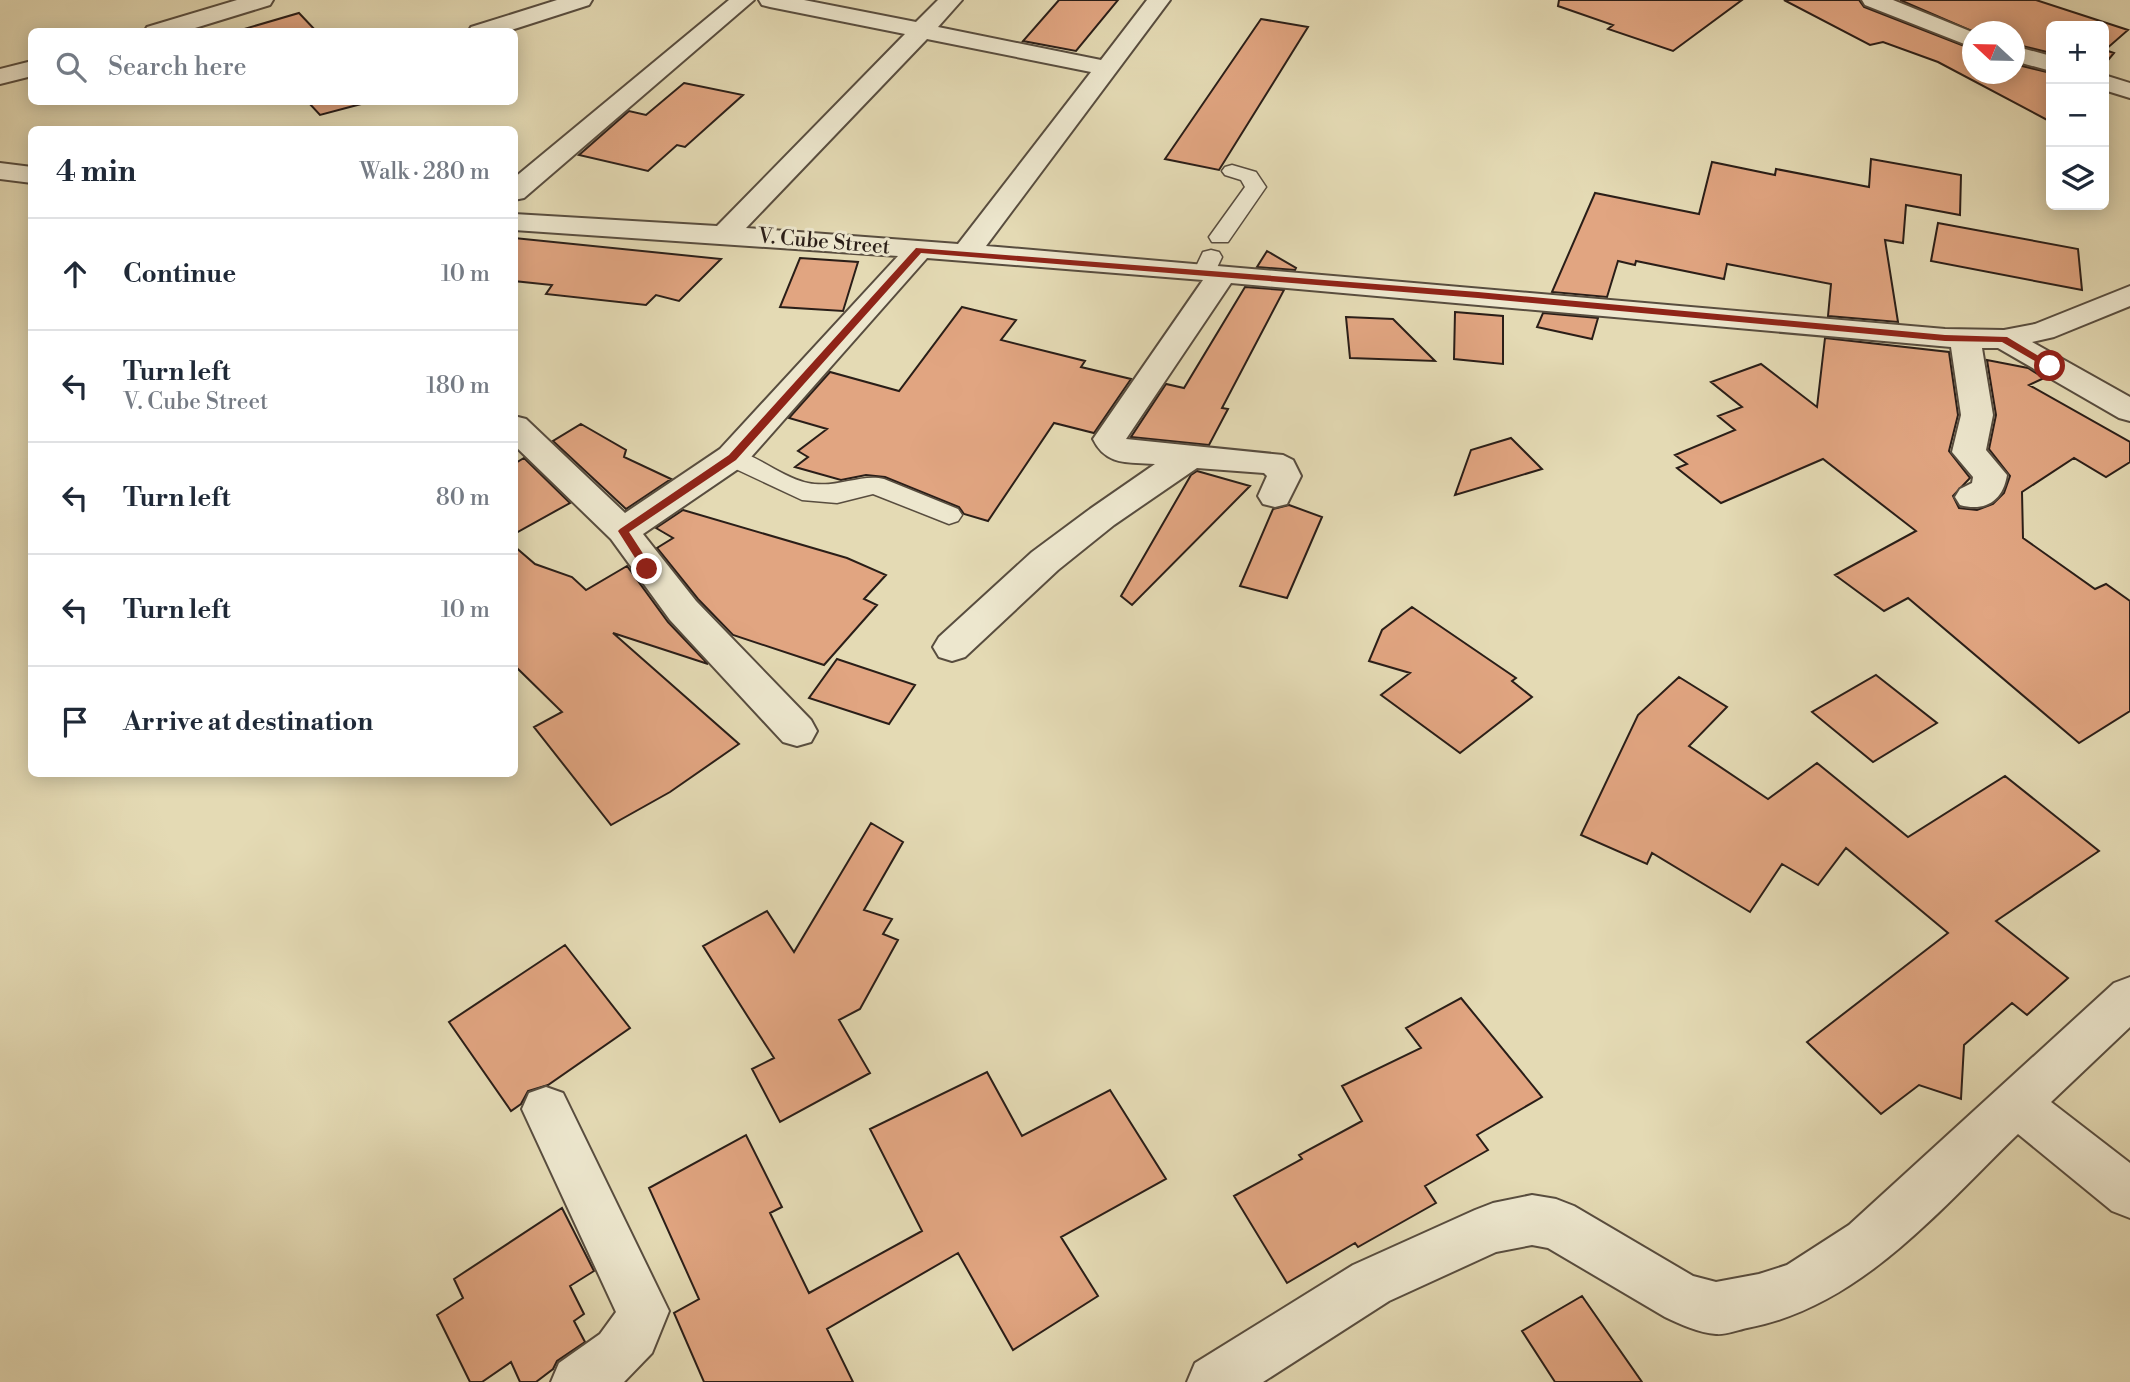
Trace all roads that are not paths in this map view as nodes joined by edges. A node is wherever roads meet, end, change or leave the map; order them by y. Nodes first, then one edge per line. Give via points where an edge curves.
1 (262, 0) edge
2 (581, 0) edge
3 (743, 0) edge
4 (770, 0) edge
5 (951, 0) edge
6 (1159, 0) edge
7 (1873, 0) edge
8 (168, 28) edge
9 (492, 28) edge
10 (922, 30) junction
11 (1962, 36) edge
12 (2025, 56) edge
13 (2046, 63) edge
14 (1106, 68) junction
15 (28, 69) edge
16 (0, 77) edge
17 (2109, 84) edge
18 (2130, 91) edge
19 (0, 171) edge
20 (1232, 171) dead end
21 (28, 174) edge
22 (518, 189) edge
23 (518, 222) edge
24 (725, 234) junction
25 (919, 250) junction
26 (964, 254) junction
27 (1214, 260) junction
28 (2130, 295) edge
29 (1965, 338) junction
30 (2004, 339) junction
31 (2130, 411) edge
32 (518, 430) edge
33 (1191, 456) junction
34 (732, 457) junction
35 (1275, 496) dead end
36 (1972, 497) dead end
37 (949, 515) dead end
38 (623, 531) junction
39 (952, 647) dead end
40 (797, 730) dead end
41 (2130, 997) edge
42 (2016, 1103) junction
43 (546, 1109) dead end
44 (2130, 1194) edge
45 (578, 1382) edge
46 (1214, 1382) edge

1 - 8 street
2 - 9 street
3 - 22 street
4 - 10 street
5 - 10 street
6 - 14 street
7 - 11 street
10 - 14 street
10 - 24 street
12 - 13 street
14 - 26 street
15 - 16 street
17 - 18 street
19 - 21 street
20 - 27 lane via 1248,176 1256,187
23 - 24 street, V. Cube Street
24 - 25 street, V. Cube Street
25 - 26 street, V. Cube Street
25 - 34 street
26 - 27 street, V. Cube Street
27 - 29 street, V. Cube Street
27 - 33 street via 1109,439 1124,452
28 - 30 street, V. Cube Street via 2043,331
29 - 30 street, V. Cube Street
29 - 36 street via 1977,415 1969,452 1990,475 1988,489
30 - 31 street
32 - 38 street
33 - 35 street via 1271,463 1281,468 1284,476
33 - 39 street via 1045,561
34 - 37 lane via 802,491 837,494 875,485
34 - 38 street
38 - 40 street via 673,601
41 - 42 street
42 - 44 street
42 - 46 street via 1867,1243 1800,1286 1716,1308 1683,1299 1556,1224 1532,1220 1493,1228 1371,1283
43 - 45 street via 643,1311 639,1329 622,1352

